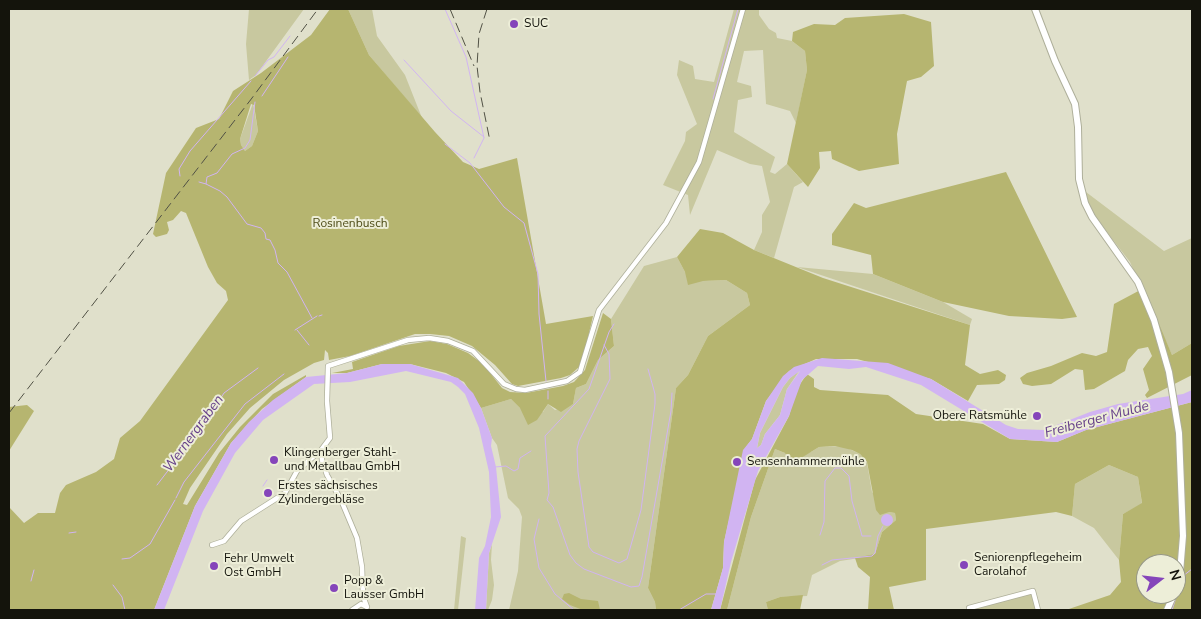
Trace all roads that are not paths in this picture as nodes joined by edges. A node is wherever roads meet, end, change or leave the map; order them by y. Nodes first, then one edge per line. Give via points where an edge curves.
1 (743, 9) edge
2 (1035, 9) edge
3 (321, 450) junction
4 (212, 545) dead end
5 (1182, 554) edge
6 (969, 608) dead end
7 (352, 610) edge
8 (1038, 610) edge

1 - 3 street via 699,162 666,223 601,305 580,372 567,381 516,389 504,384 473,351 448,341 429,338 408,340 328,366 330,438
2 - 5 main road via 1075,104 1079,179 1085,203 1138,282 1166,360 1179,433
3 - 4 street via 297,471 285,493 241,521 224,541
3 - 7 street via 327,476 357,538 367,607 361,604
6 - 8 street via 1033,591

